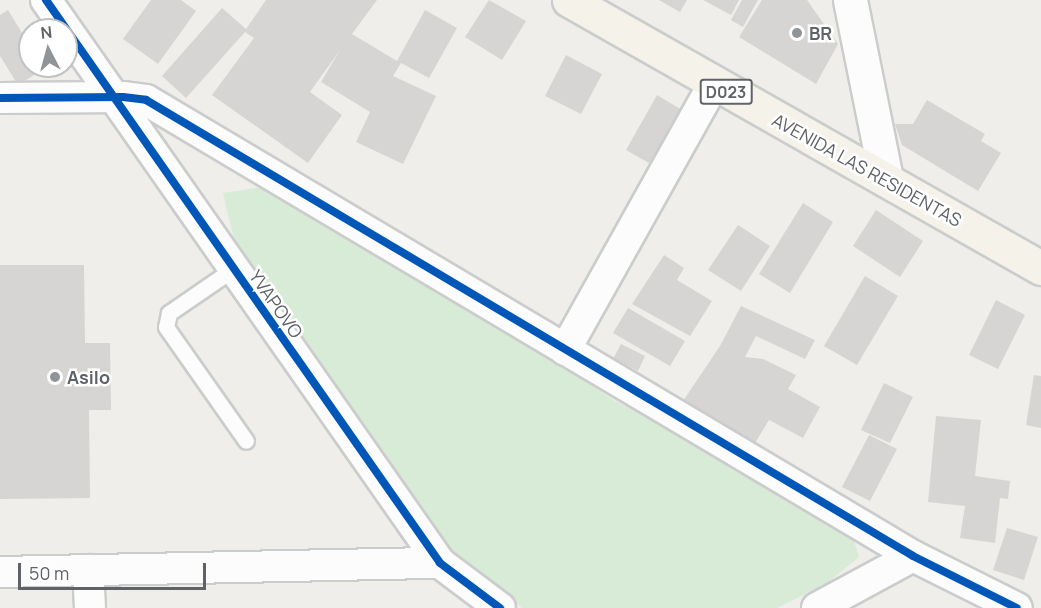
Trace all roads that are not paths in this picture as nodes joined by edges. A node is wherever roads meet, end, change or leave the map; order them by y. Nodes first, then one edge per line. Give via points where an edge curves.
1 (46, 0) edge
2 (569, 0) edge
3 (850, 0) edge
4 (713, 85) junction
5 (111, 97) junction
6 (0, 98) edge
7 (886, 179) junction
8 (233, 268) junction
9 (1041, 268) edge
10 (565, 350) junction
11 (246, 441) dead end
12 (913, 556) junction
13 (440, 563) junction
14 (88, 570) junction
15 (0, 572) edge
16 (90, 608) edge
17 (500, 608) edge
18 (817, 608) edge
19 (1017, 608) edge

1 - 5 street, YVAPOVO
2 - 4 main road, AVENIDA LAS RESIDENTAS / D023
3 - 7 street
4 - 7 main road, AVENIDA LAS RESIDENTAS / D023
4 - 10 street
5 - 6 street
5 - 8 street, YVAPOVO
5 - 10 street via 146,100
7 - 9 main road, AVENIDA LAS RESIDENTAS / D023
8 - 11 lane via 169,313 166,327
8 - 13 street, YVAPOVO
10 - 12 street
12 - 18 street
12 - 19 street
13 - 14 street
13 - 17 street, YVAPOVO
14 - 15 street
14 - 16 street

